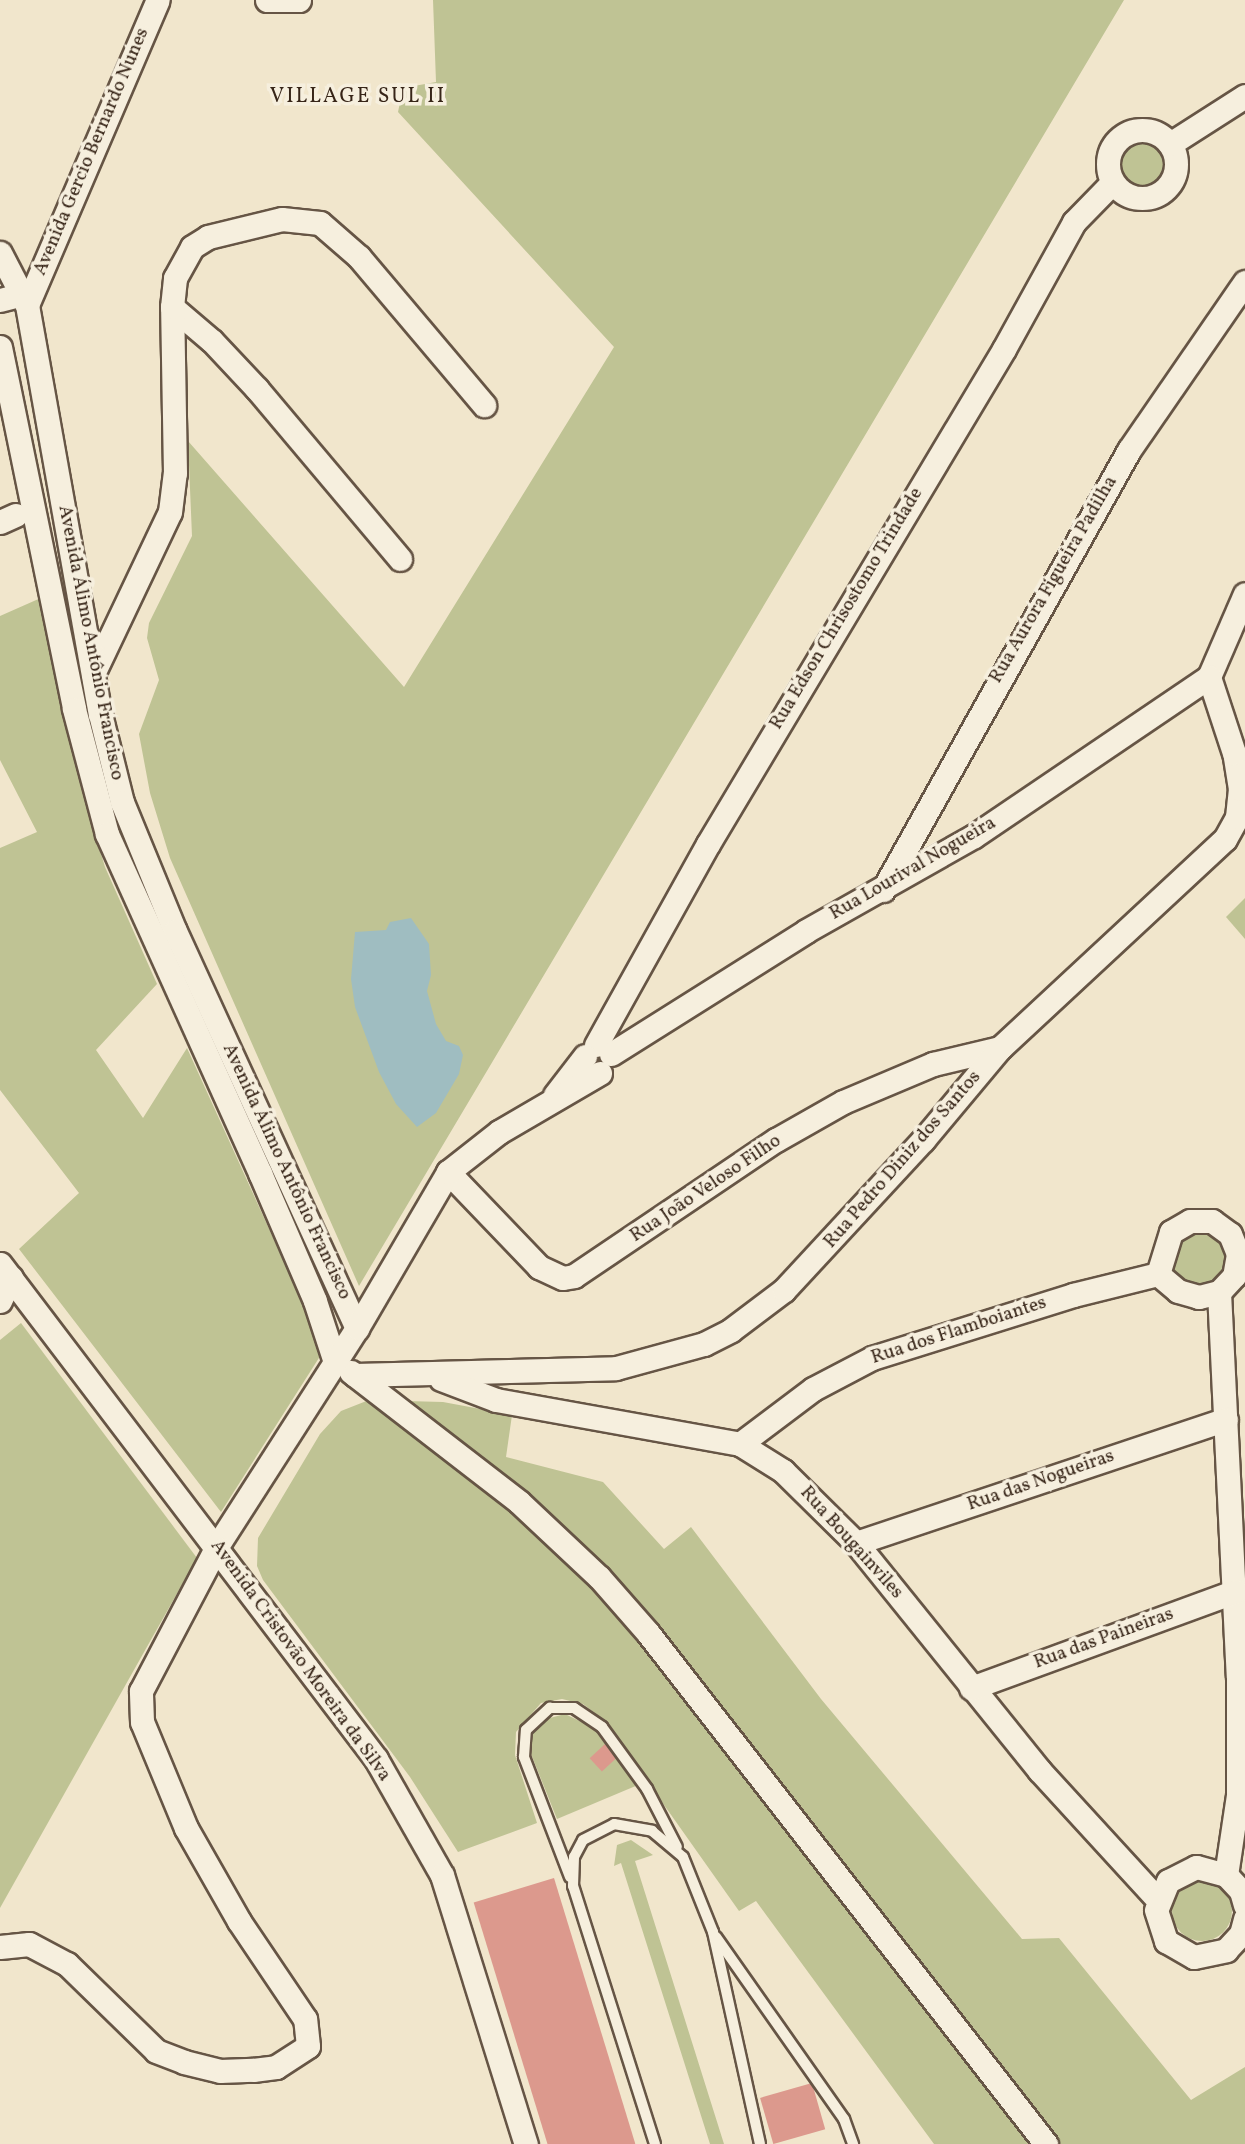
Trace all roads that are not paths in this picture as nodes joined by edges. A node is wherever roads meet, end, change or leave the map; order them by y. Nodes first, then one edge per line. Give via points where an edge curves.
1 (158, 0) edge
2 (267, 0) edge
3 (299, 0) edge
4 (1245, 96) edge
5 (1170, 144) junction
6 (1112, 183) junction
7 (0, 253) edge
8 (1245, 282) edge
9 (20, 306) edge
10 (172, 307) junction
11 (0, 334) edge
12 (0, 347) edge
13 (484, 405) dead end
14 (400, 559) dead end
15 (1245, 594) edge
16 (93, 674) junction
17 (1209, 677) junction
18 (883, 890) junction
19 (1000, 1048) junction
20 (598, 1057) junction
21 (448, 1172) junction
22 (6, 1271) edge
23 (1158, 1274) junction
24 (1219, 1292) junction
25 (0, 1301) edge
26 (358, 1328) junction
27 (334, 1359) junction
28 (428, 1374) junction
29 (355, 1375) junction
30 (1226, 1419) junction
31 (740, 1444) junction
32 (856, 1544) junction
33 (217, 1546) junction
34 (1236, 1591) junction
35 (971, 1688) junction
36 (683, 1857) junction
37 (1226, 1875) junction
38 (573, 1886) junction
39 (1157, 1899) junction
40 (1245, 1905) edge
41 (1245, 1919) edge
42 (713, 1932) junction
43 (0, 1947) edge
44 (526, 2144) edge
45 (655, 2144) edge
46 (760, 2144) edge
47 (853, 2144) edge
48 (1046, 2144) edge

1 - 9 street, Avenida Gercio Bernardo Nunes
2 - 3 street
4 - 5 street
5 - 6 street via 1144,130 1116,140 1109,153
5 - 6 street via 1176,161 1173,179 1161,193 1144,199 1126,195
6 - 20 street, Rua Edson Chrisostomo Trindade via 1074,222 997,361 708,844
7 - 9 street, Avenida Álimo Antônio Francisco
8 - 18 street, Rua Aurora Figueira Padilha via 1129,450
9 - 11 street
9 - 16 street, Avenida Álimo Antônio Francisco
10 - 13 street via 181,262 208,237 282,219 320,223 359,257
10 - 14 street via 257,389
10 - 16 street via 173,497
12 - 27 street, Avenida Álimo Antônio Francisco via 76,721 107,834 260,1173 315,1301
15 - 17 street
16 - 26 street, Avenida Álimo Antônio Francisco via 117,780 140,850
17 - 18 street, Rua Lourival Nogueira via 974,836
17 - 19 street, Rua Pedro Diniz dos Santos via 1234,753 1240,789 1237,817 1225,839
18 - 20 street, Rua Lourival Nogueira via 806,931
19 - 21 street, Rua João Veloso Filho via 933,1064 844,1102 776,1140 574,1276 563,1278 539,1267
19 - 28 street, Rua Pedro Diniz dos Santos via 823,1251 784,1290 731,1330 676,1354 616,1368
20 - 21 street via 547,1106 499,1132
21 - 26 street
22 - 25 street
22 - 33 street, Avenida Cristovão Moreira da Silva
23 - 24 street via 1178,1291 1199,1297
23 - 24 street via 1171,1232 1190,1221 1212,1221 1230,1234 1238,1254 1234,1276
23 - 31 street, Rua dos Flamboiantes via 1073,1295 872,1358 813,1389
24 - 30 street
26 - 27 street
27 - 29 street
27 - 33 street
28 - 29 street, Rua Pedro Diniz dos Santos
28 - 31 street, Rua Bougainviles via 496,1400
29 - 48 street via 519,1502 599,1577 648,1633
30 - 32 street, Rua das Nogueiras
30 - 34 street
31 - 32 street, Rua Bougainviles via 801,1487
32 - 35 street, Rua Bougainviles
33 - 43 street via 146,1675 141,1691 142,1722 186,1828 239,1921 305,2019 308,2046 276,2067 253,2070 220,2071 184,2062 156,2051 67,1964 29,1944
33 - 44 street, Avenida Cristovão Moreira da Silva via 376,1759 442,1875
34 - 35 street, Rua das Paineiras
34 - 37 street via 1238,1795
35 - 39 street, Rua Bougainviles via 1098,1838
36 - 38 lane via 642,1827 605,1825 590,1833 578,1848
36 - 38 lane via 647,1789 602,1727 574,1707 550,1708 530,1722 524,1757
36 - 42 lane
37 - 39 street via 1206,1867 1186,1869 1168,1881
37 - 40 street via 1241,1891
38 - 45 lane
39 - 41 street via 1156,1921 1166,1941 1194,1957 1226,1950 1241,1934
42 - 46 lane
42 - 47 lane via 844,2119

